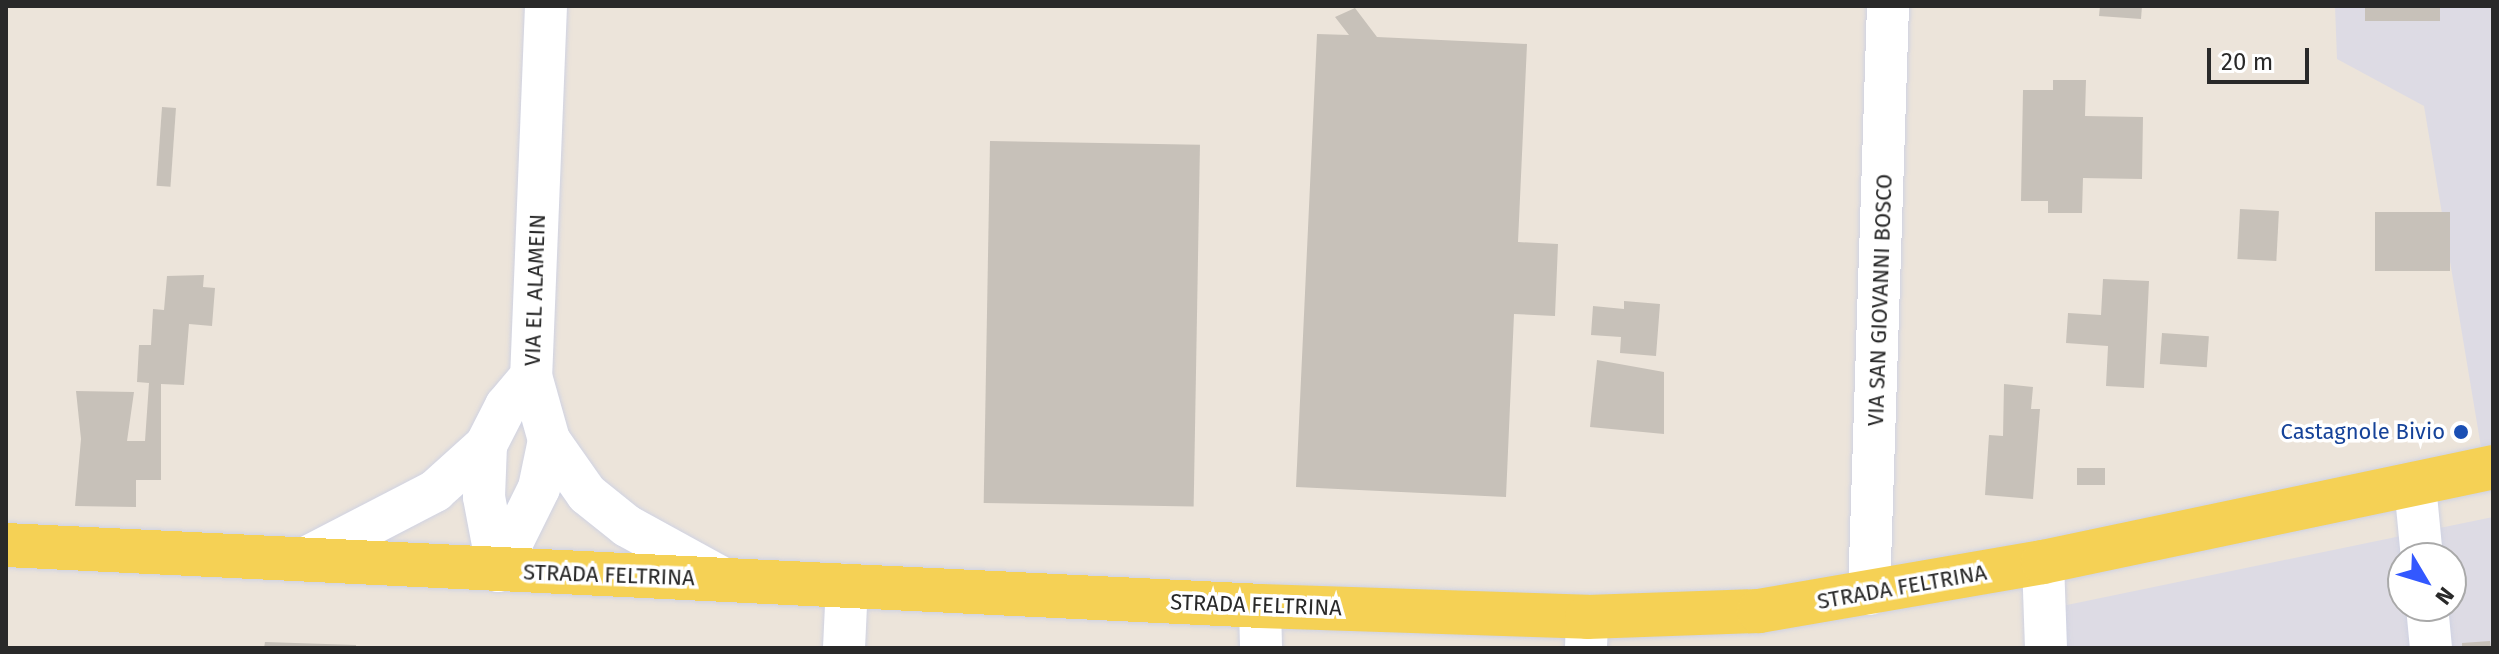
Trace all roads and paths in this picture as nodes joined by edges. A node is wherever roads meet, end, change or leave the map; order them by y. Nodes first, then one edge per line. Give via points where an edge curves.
1 (546, 6) edge
2 (1888, 6) edge
3 (531, 376) junction
4 (549, 440) junction
5 (486, 445) junction
6 (2493, 467) edge
7 (2415, 485) junction
8 (2420, 542) edge
9 (6, 545) edge
10 (304, 559) junction
11 (2043, 562) junction
12 (498, 571) junction
13 (724, 579) junction
14 (847, 585) junction
15 (1869, 594) junction
16 (2429, 622) edge
17 (1260, 627) edge
18 (1587, 632) edge
19 (844, 648) edge
20 (2046, 648) edge
21 (2431, 648) edge

1 - 3 street, VIA EL ALAMEIN
2 - 15 street, VIA SAN GIOVANNI BOSCO
3 - 4 street, VIA EL ALAMEIN
3 - 5 street via 506,406
4 - 12 street via 539,488
4 - 13 street, VIA EL ALAMEIN via 587,494 627,526
5 - 10 street via 435,491
5 - 12 street via 484,497
6 - 7 main road, STRADA FELTRINA
7 - 8 street
7 - 11 main road, STRADA FELTRINA
9 - 10 main road, STRADA FELTRINA
10 - 12 main road, STRADA FELTRINA
11 - 15 main road, STRADA FELTRINA
11 - 20 street
12 - 13 main road, STRADA FELTRINA
13 - 14 main road, STRADA FELTRINA
14 - 17 main road, STRADA FELTRINA
14 - 19 street
15 - 18 main road, STRADA FELTRINA
16 - 21 street
17 - 18 main road, STRADA FELTRINA

